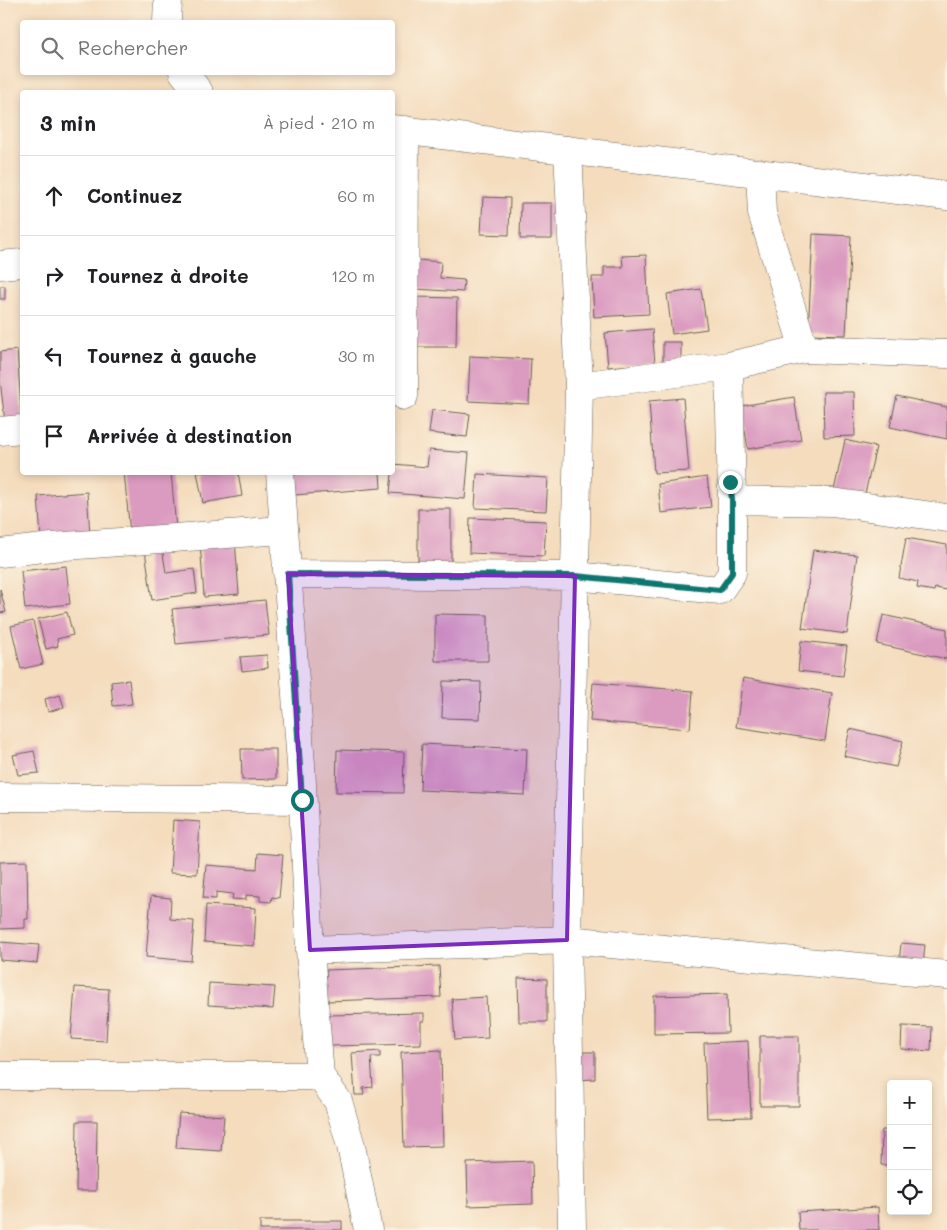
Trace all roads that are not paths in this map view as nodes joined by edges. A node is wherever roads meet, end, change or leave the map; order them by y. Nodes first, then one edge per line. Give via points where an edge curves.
1 (168, 0) edge
2 (167, 20) edge
3 (185, 75) edge
4 (197, 90) edge
5 (399, 130) edge
6 (568, 150) junction
7 (760, 173) junction
8 (947, 196) edge
9 (20, 263) edge
10 (0, 265) edge
11 (804, 349) junction
12 (947, 354) edge
13 (729, 366) junction
14 (579, 386) junction
15 (404, 396) dead end
16 (20, 429) edge
17 (0, 431) edge
18 (280, 475) edge
19 (732, 500) junction
20 (947, 518) edge
21 (282, 530) junction
22 (0, 553) edge
23 (288, 574) junction
24 (575, 576) junction
25 (0, 797) edge
26 (302, 800) junction
27 (567, 940) junction
28 (310, 950) junction
29 (947, 975) edge
30 (0, 1076) edge
31 (320, 1076) junction
32 (368, 1230) edge
33 (572, 1230) edge

1 - 2 street
3 - 4 street
5 - 6 street
5 - 15 street
6 - 7 street
6 - 14 street
7 - 8 street
7 - 11 street via 762,213
9 - 10 street
11 - 12 street
11 - 13 street
13 - 14 street
13 - 19 street
14 - 24 street
16 - 17 street
18 - 21 street
19 - 20 street via 832,502
19 - 24 street via 732,573 720,590
21 - 22 street via 52,546
21 - 23 street
23 - 24 street
23 - 26 street
24 - 27 street
25 - 26 street
26 - 28 street
27 - 28 street
27 - 29 street
27 - 33 street
28 - 31 street
30 - 31 street
31 - 32 street via 338,1101

